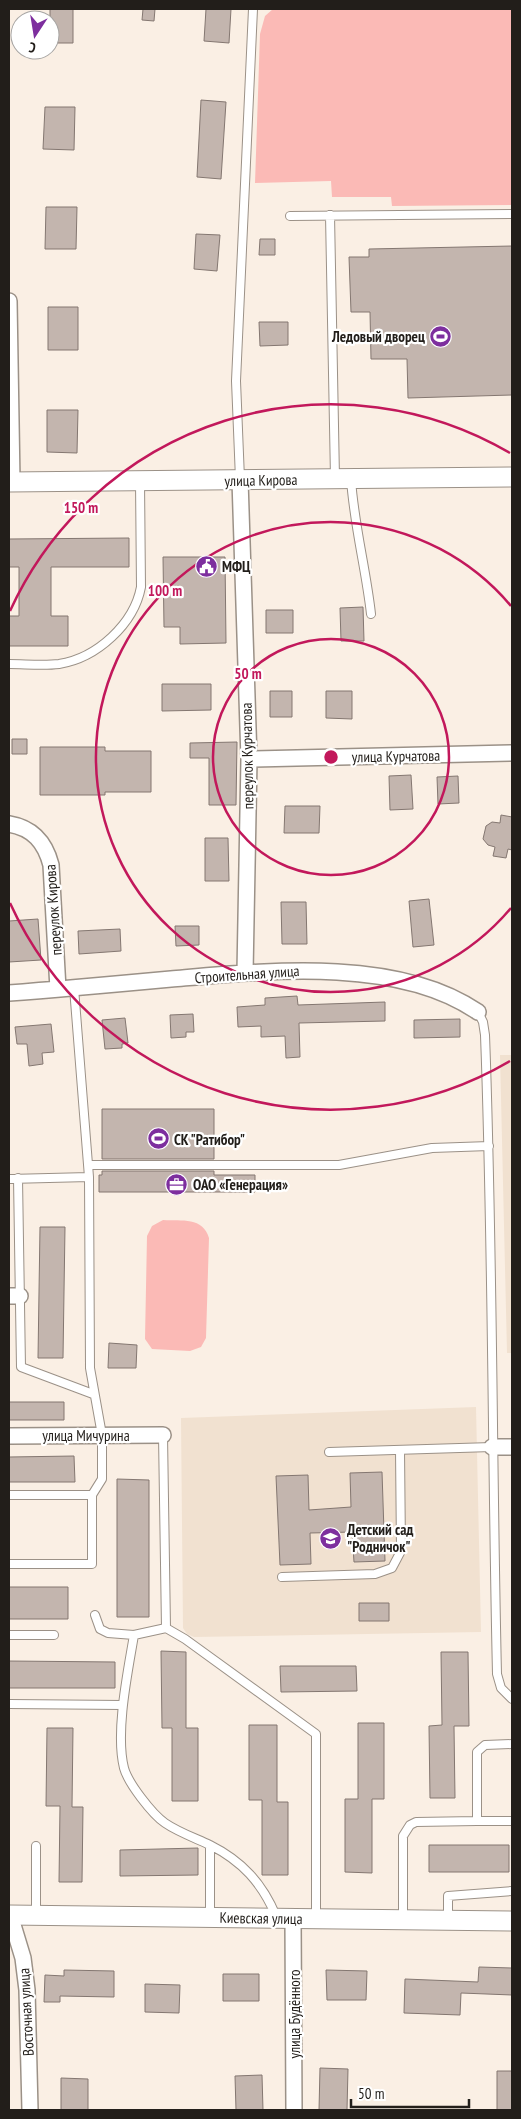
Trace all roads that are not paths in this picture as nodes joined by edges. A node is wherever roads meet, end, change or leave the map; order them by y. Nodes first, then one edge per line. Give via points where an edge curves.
1 (253, 9) edge
2 (512, 214) edge
3 (330, 215) junction
4 (290, 216) dead end
5 (9, 301) edge
6 (512, 477) edge
7 (343, 479) junction
8 (240, 480) junction
9 (140, 481) junction
10 (10, 482) edge
11 (371, 614) dead end
12 (9, 664) edge
13 (512, 753) edge
14 (249, 759) junction
15 (9, 824) edge
16 (245, 973) junction
17 (74, 988) junction
18 (58, 989) junction
19 (9, 993) edge
20 (478, 1012) joint
21 (489, 1146) junction
22 (88, 1164) junction
23 (89, 1177) junction
24 (18, 1178) junction
25 (9, 1179) edge
26 (14, 1296) edge
27 (93, 1394) junction
28 (163, 1434) joint
29 (102, 1435) junction
30 (9, 1436) edge
31 (492, 1447) junction
32 (512, 1447) edge
33 (400, 1450) junction
34 (329, 1452) dead end
35 (9, 1495) edge
36 (92, 1495) junction
37 (9, 1564) edge
38 (282, 1577) dead end
39 (95, 1615) dead end
40 (166, 1628) junction
41 (134, 1634) junction
42 (9, 1635) edge
43 (54, 1635) dead end
44 (512, 1699) edge
45 (9, 1704) edge
46 (123, 1706) junction
47 (512, 1744) edge
48 (477, 1821) junction
49 (512, 1821) edge
50 (210, 1845) junction
51 (36, 1846) dead end
52 (512, 1891) edge
53 (9, 1915) edge
54 (36, 1916) junction
55 (210, 1917) junction
56 (285, 1918) junction
57 (316, 1918) junction
58 (403, 1919) junction
59 (448, 1920) junction
60 (512, 1921) edge
61 (30, 2110) edge
62 (294, 2110) edge

1 - 8 lane via 236,381
2 - 3 lane
3 - 4 lane
3 - 7 lane
5 - 10 street
6 - 7 street, улица Кирова
7 - 8 street, улица Кирова
7 - 11 lane via 353,511
8 - 9 street, улица Кирова
8 - 14 street, переулок Курчатова
9 - 10 street, улица Кирова
9 - 12 lane via 141,587 132,614 105,642 71,661
13 - 14 street, улица Курчатова
14 - 16 street, переулок Курчатова
15 - 18 street, переулок Кирова via 34,833 46,847 51,865
16 - 17 street, Строительная улица
16 - 20 street, Строительная улица via 305,971 387,978 433,990 464,1002
17 - 18 street, Строительная улица
17 - 22 lane
18 - 19 street, Строительная улица
20 - 21 lane via 485,1035
21 - 22 lane via 432,1148 339,1165
21 - 31 lane
22 - 23 lane
23 - 24 lane
23 - 27 lane via 90,1368
24 - 25 lane
24 - 26 lane
26 - 27 lane via 21,1367
27 - 29 lane
28 - 29 street, улица Мичурина
28 - 40 lane
29 - 30 street, улица Мичурина
29 - 36 lane via 102,1479
31 - 32 street
31 - 33 lane
31 - 44 lane via 497,1674 501,1688
33 - 34 lane
33 - 38 lane via 401,1551 392,1568 375,1574
35 - 36 lane
36 - 37 lane via 92,1564
39 - 41 lane via 100,1629 108,1633
40 - 41 lane
40 - 57 lane via 316,1734
41 - 46 lane
42 - 43 lane
45 - 46 lane
46 - 50 lane via 124,1770 149,1808 165,1823
47 - 48 lane via 485,1745 477,1752
48 - 49 lane
48 - 58 lane via 416,1822 406,1830 403,1836
50 - 55 lane
50 - 56 lane via 234,1858
51 - 54 lane
52 - 59 lane via 448,1896
53 - 54 street, Киевская улица
53 - 61 street, Восточная улица via 23,1958 27,1990
54 - 55 street, Киевская улица
55 - 56 street, Киевская улица
56 - 57 street, Киевская улица
56 - 62 street, улица Будённого
57 - 58 street, Киевская улица
58 - 59 street, Киевская улица
59 - 60 street, Киевская улица

